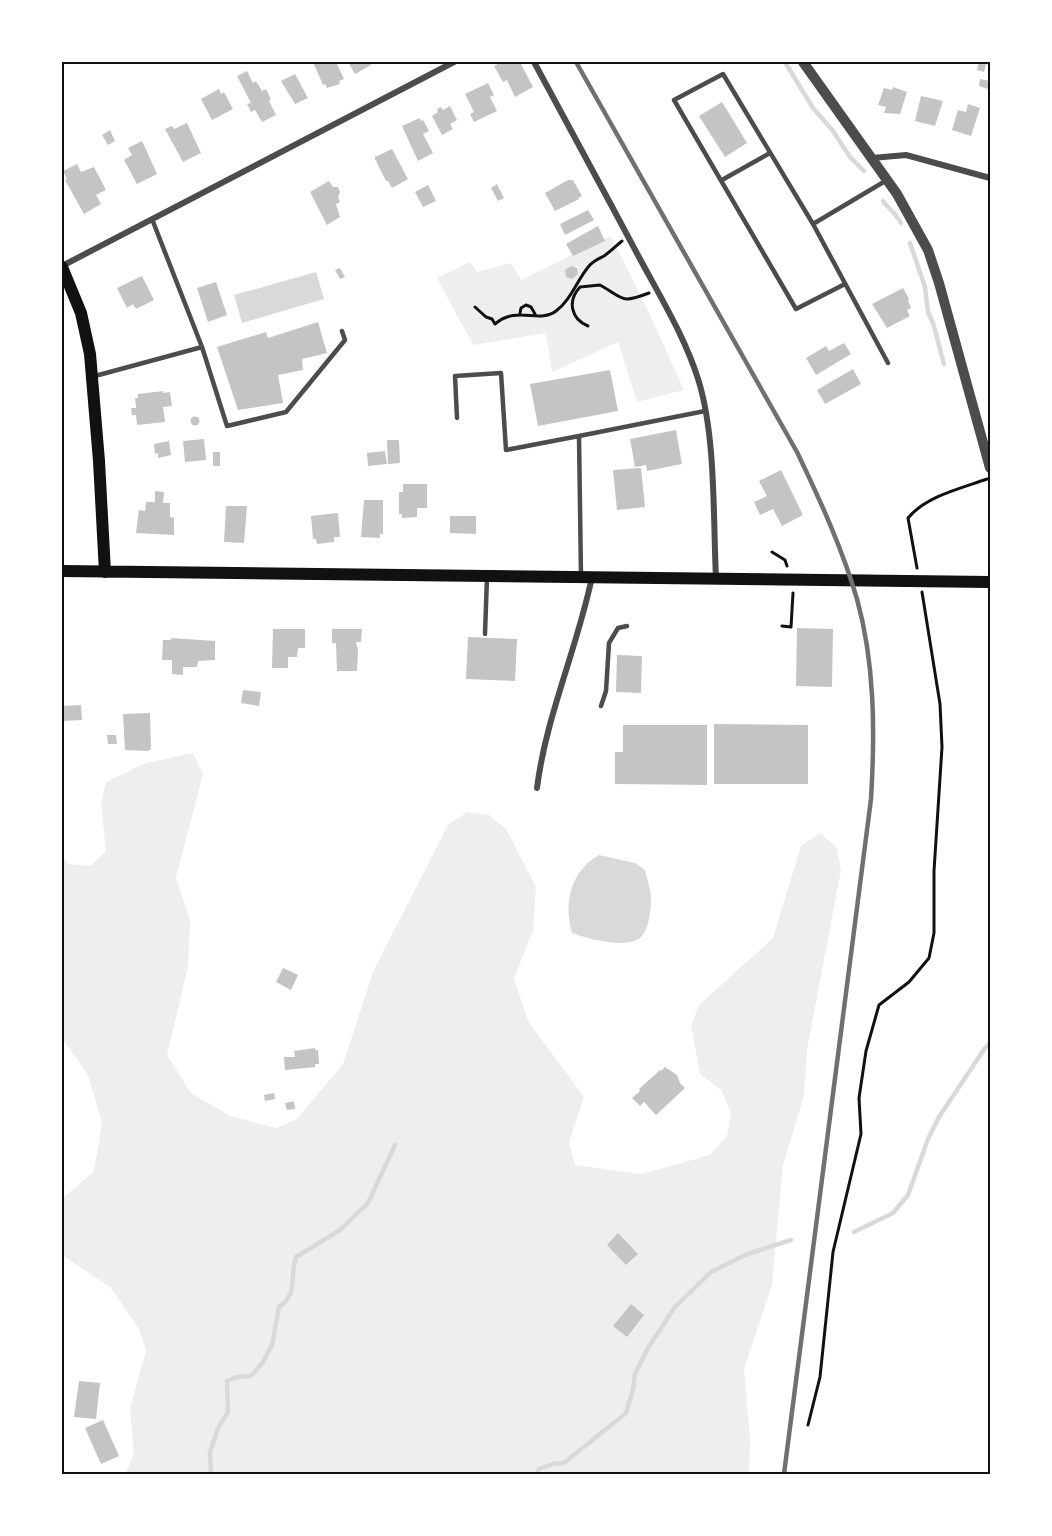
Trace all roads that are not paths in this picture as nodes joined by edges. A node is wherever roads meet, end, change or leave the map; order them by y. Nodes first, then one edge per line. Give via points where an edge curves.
1 (454, 62) edge
2 (534, 62) edge
3 (803, 62) edge
4 (770, 153) junction
5 (872, 158) junction
6 (990, 178) edge
7 (722, 180) junction
8 (884, 182) junction
9 (152, 219) junction
10 (813, 224) junction
11 (62, 266) edge
12 (844, 284) junction
13 (342, 331) dead end
14 (202, 347) junction
15 (888, 363) dead end
16 (93, 376) junction
17 (705, 411) junction
18 (457, 418) dead end
19 (579, 436) junction
20 (990, 468) edge
21 (62, 571) edge
22 (105, 572) junction
23 (487, 575) junction
24 (586, 576) junction
25 (716, 578) junction
26 (990, 582) edge
27 (627, 626) dead end
28 (485, 634) dead end
29 (601, 706) dead end
30 (537, 788) dead end

1 - 9 street
2 - 17 street via 688,352
3 - 5 street
4 - 7 lane
4 - 7 lane via 723,74 674,100
4 - 10 lane
5 - 6 street via 906,155
5 - 8 street
7 - 12 lane via 796,309
8 - 10 lane
8 - 20 street via 909,213 928,250
9 - 11 street
9 - 14 lane
10 - 12 lane
11 - 16 main road via 86,330
12 - 15 lane
13 - 14 lane via 345,340 286,412 227,426
14 - 16 lane
16 - 22 main road
17 - 19 lane
17 - 25 street
18 - 19 lane via 454,376 501,373 506,450
19 - 24 lane
21 - 22 main road
22 - 23 main road
23 - 24 main road
23 - 28 lane
24 - 25 main road
24 - 30 street via 576,640 545,736
25 - 26 main road
27 - 29 lane via 618,628 609,643

